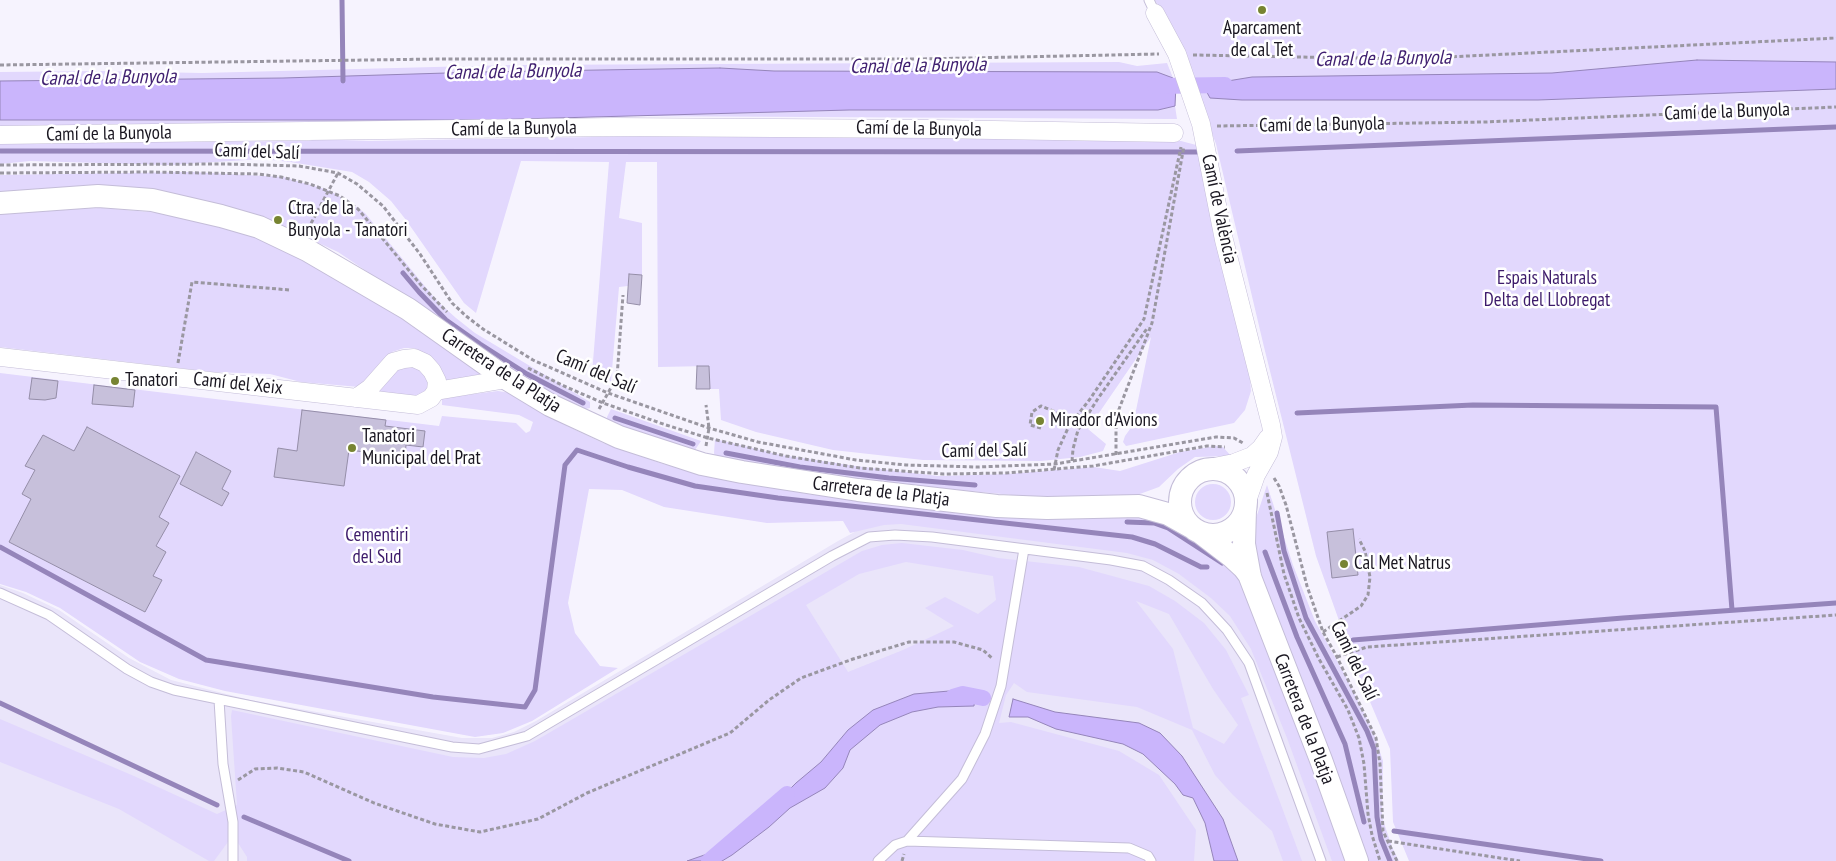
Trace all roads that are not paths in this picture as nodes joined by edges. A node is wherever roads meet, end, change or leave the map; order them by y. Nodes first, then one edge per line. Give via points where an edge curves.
1 (1152, 7) edge
2 (1188, 129) junction
3 (0, 136) edge
4 (0, 203) edge
5 (0, 357) edge
6 (507, 379) junction
7 (436, 391) junction
8 (356, 398) junction
9 (1271, 425) junction
10 (1200, 472) junction
11 (1139, 506) junction
12 (1246, 506) junction
13 (1197, 530) junction
14 (1024, 549) junction
15 (1250, 577) junction
16 (0, 593) edge
17 (219, 700) junction
18 (906, 841) junction
19 (233, 861) edge
20 (878, 861) edge
21 (1150, 861) edge
22 (1321, 861) edge
23 (1358, 861) edge

1 - 2 street, Camí de València via 1179,58
2 - 3 street, Camí de la Bunyola via 614,127
2 - 9 street, Camí de València via 1224,240
4 - 6 street, Carretera de la Platja via 98,196 152,200 259,227 307,250 408,309
5 - 8 street, Camí del Xeix
6 - 7 street, Camí del Xeix
6 - 11 street, Carretera de la Platja via 591,426 702,464 858,490 997,506
7 - 8 street, Camí del Xeix via 432,398 418,405
7 - 8 street via 437,381 432,371 414,358 394,362
9 - 10 street via 1262,448 1252,456
9 - 12 street, Camí de València via 1273,437 1269,452 1253,482
10 - 11 street, Carretera de la Platja via 1166,494
10 - 12 street via 1219,468 1235,476 1245,492
10 - 13 street via 1185,484 1180,502 1186,521
11 - 13 street, Carretera de la Platja via 1168,514
12 - 13 street via 1242,519 1228,531 1211,535
12 - 15 street, Carretera de la Platja via 1244,544
13 - 15 street, Carretera de la Platja via 1244,568
14 - 17 lane via 923,537 869,537 528,736 479,749 452,747
14 - 18 lane via 1001,686 985,734 962,779
14 - 22 lane via 1143,566 1202,603 1228,630 1250,663
15 - 23 street, Carretera de la Platja
16 - 17 lane via 49,615 151,682
17 - 19 lane via 223,764 233,822
18 - 20 lane via 895,845
18 - 21 lane via 1129,848 1148,856

